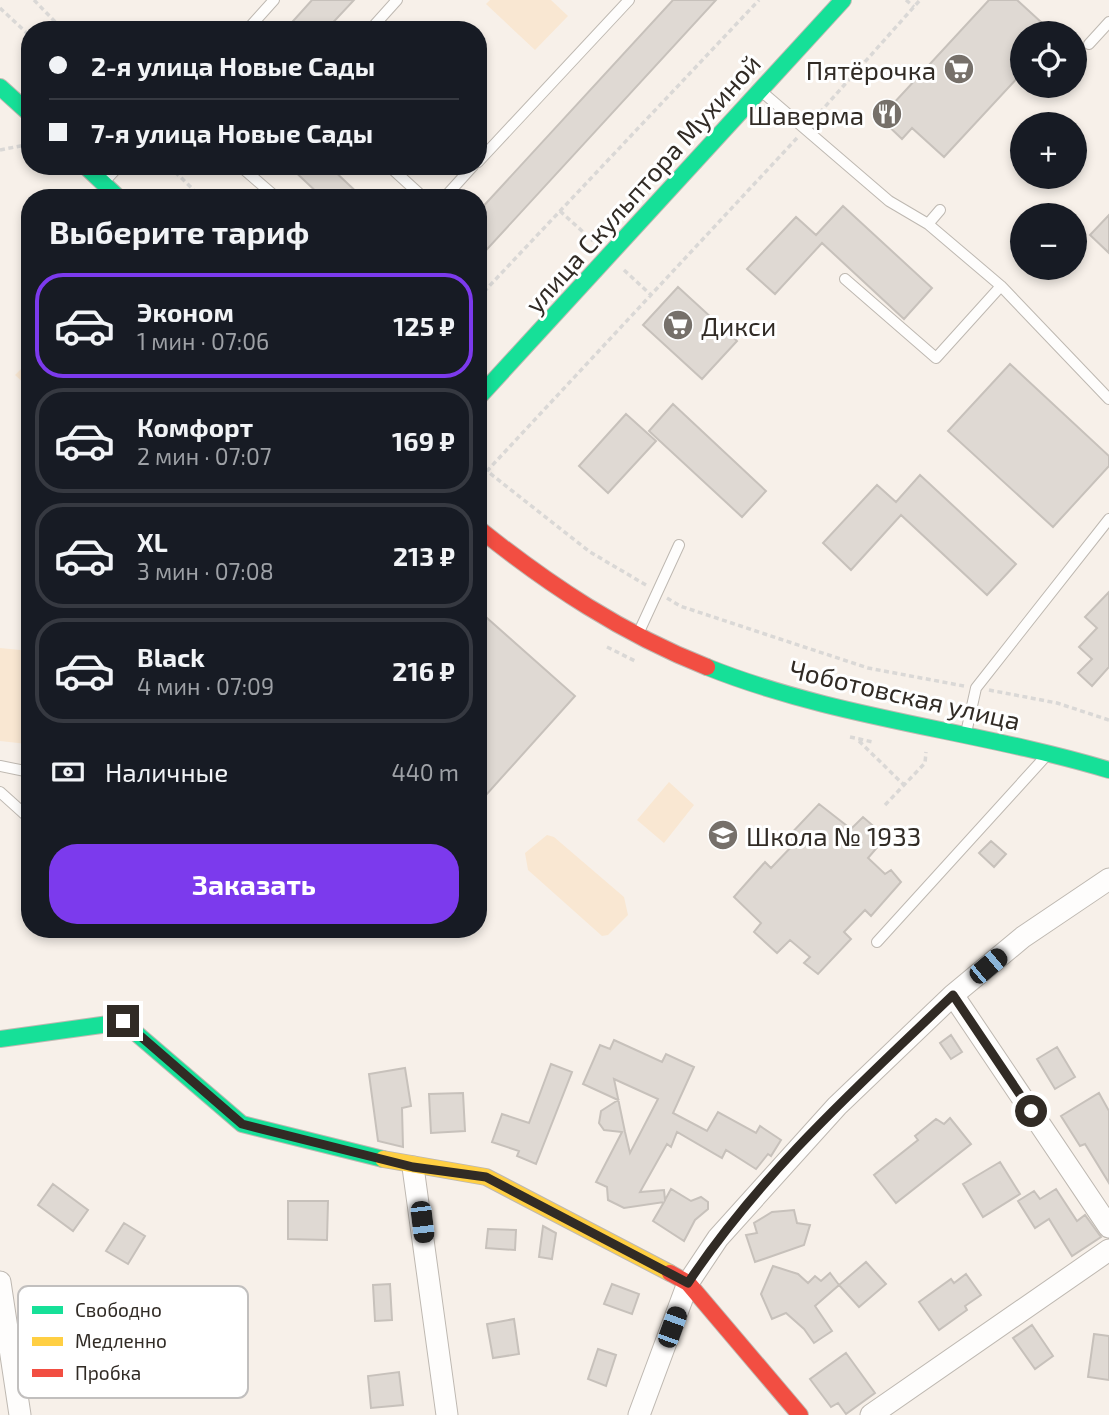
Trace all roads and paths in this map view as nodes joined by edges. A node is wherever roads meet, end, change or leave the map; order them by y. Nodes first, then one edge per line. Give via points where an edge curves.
1 (34, 0) edge
2 (274, 0) edge
3 (397, 0) edge
4 (629, 0) edge
5 (759, 0) edge
6 (843, 0) edge
7 (906, 0) edge
8 (919, 0) edge
9 (914, 6) junction
10 (0, 8) edge
11 (54, 21) edge
12 (255, 21) edge
13 (378, 21) edge
14 (1109, 23) edge
15 (21, 28) edge
16 (1089, 44) dead end
17 (0, 86) edge
18 (760, 90) junction
19 (21, 106) edge
20 (804, 131) junction
21 (21, 146) edge
22 (0, 150) edge
23 (487, 152) edge
24 (95, 175) edge
25 (111, 175) edge
26 (178, 175) edge
27 (250, 175) edge
28 (399, 175) edge
29 (465, 175) edge
30 (103, 183) junction
31 (109, 189) edge
32 (193, 189) edge
33 (267, 189) edge
34 (414, 189) edge
35 (452, 189) edge
36 (940, 210) dead end
37 (928, 224) junction
38 (845, 279) dead end
39 (1001, 286) junction
40 (487, 288) edge
41 (487, 388) edge
42 (1109, 398) edge
43 (1109, 519) edge
44 (487, 535) edge
45 (680, 545) dead end
46 (657, 592) junction
47 (637, 636) junction
48 (976, 688) junction
49 (1109, 720) edge
50 (966, 733) junction
51 (858, 739) dead end
52 (1051, 751) junction
53 (926, 752) dead end
54 (0, 766) edge
55 (21, 770) edge
56 (1109, 770) edge
57 (904, 785) junction
58 (0, 792) edge
59 (885, 805) dead end
60 (21, 811) edge
61 (1109, 879) edge
62 (877, 942) dead end
63 (953, 995) junction
64 (0, 1039) edge
65 (413, 1167) junction
66 (1109, 1227) edge
67 (1109, 1250) edge
68 (0, 1282) edge
69 (688, 1283) junction
70 (20, 1415) edge
71 (447, 1415) edge
72 (639, 1415) edge
73 (800, 1415) edge
74 (871, 1415) edge

1 - 11 path
2 - 12 lane
3 - 13 lane
4 - 23 lane
5 - 40 path
6 - 18 street, улица Скульптора Мухиной
7 - 9 path
8 - 9 path
9 - 20 path
10 - 15 path
14 - 16 lane
17 - 19 street
18 - 20 lane
18 - 41 street, улица Скульптора Мухиной
20 - 37 lane via 889,201
20 - 46 path via 487,471 590,552
21 - 22 path
24 - 30 street
25 - 30 lane
26 - 32 path
27 - 33 lane
28 - 34 lane
29 - 35 lane
30 - 31 street
36 - 37 lane
37 - 39 lane
38 - 39 lane via 936,358
39 - 42 lane
43 - 48 lane
44 - 47 street, Чоботовская улица via 555,587
45 - 46 lane
46 - 47 lane
46 - 48 path via 680,606 868,668
47 - 50 street, Чоботовская улица via 724,675 844,710
48 - 49 path via 1057,703
48 - 50 lane
50 - 52 street, Чоботовская улица
51 - 57 path
52 - 56 street, Чоботовская улица
52 - 62 lane
53 - 57 path via 925,763
54 - 55 lane
57 - 59 path
58 - 60 lane
61 - 63 street via 1023,937
63 - 66 street
63 - 69 street via 837,1106 718,1238
64 - 65 street via 123,1021 242,1124
65 - 69 street via 486,1177
65 - 71 street
67 - 74 street
68 - 70 street
69 - 72 street
69 - 73 street

